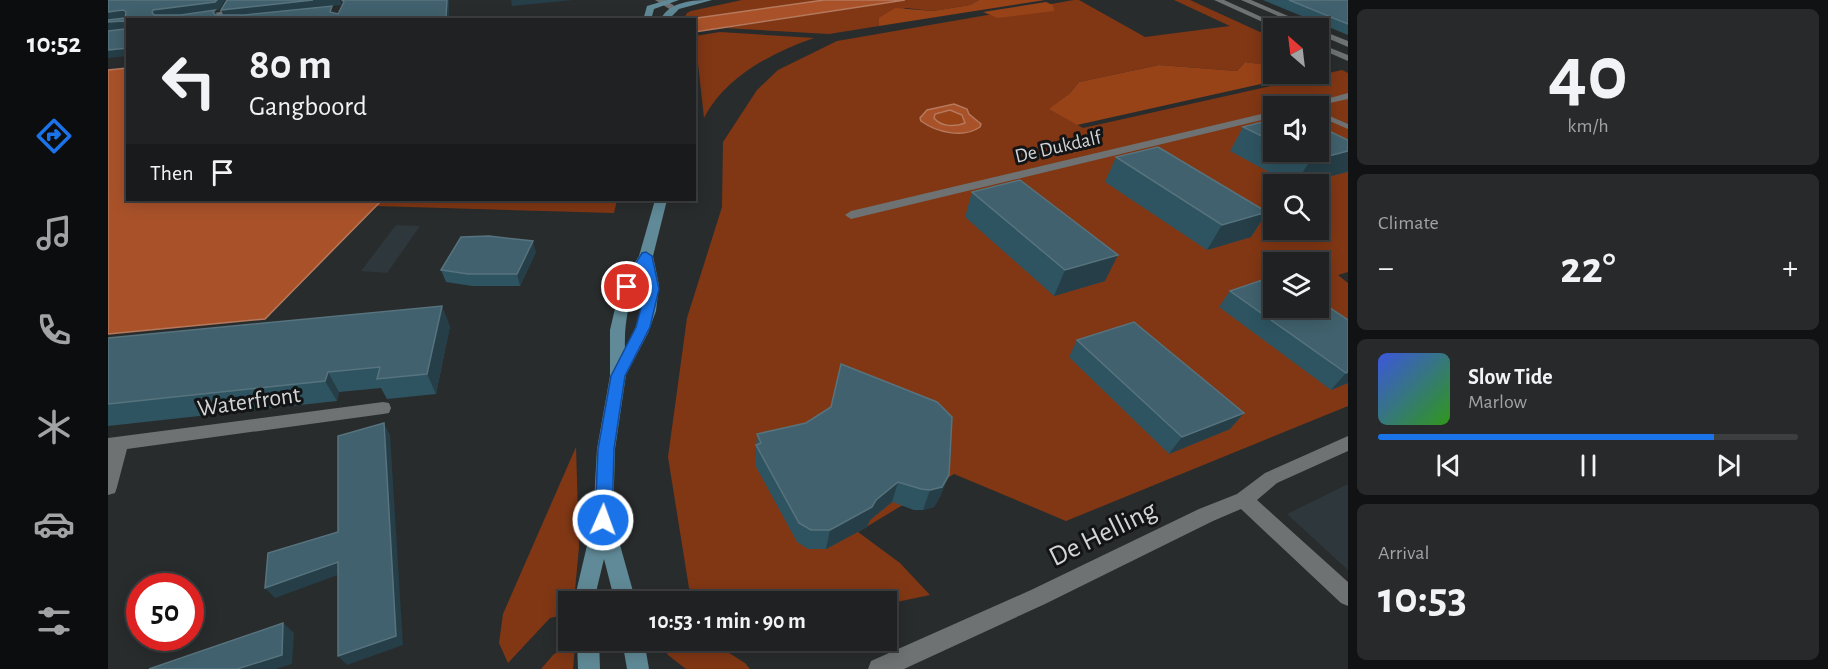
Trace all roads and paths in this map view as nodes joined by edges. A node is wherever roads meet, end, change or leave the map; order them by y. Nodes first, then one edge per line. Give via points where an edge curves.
1 (231, 0) edge
2 (708, 0) edge
3 (1218, 0) edge
4 (1245, 0) edge
5 (661, 2) edge
6 (675, 4) edge
7 (191, 17) edge
8 (221, 18) edge
9 (234, 18) edge
10 (648, 18) edge
11 (664, 18) edge
12 (1288, 18) edge
13 (1263, 20) edge
14 (1329, 36) edge
15 (1348, 44) edge
16 (1329, 50) edge
17 (1348, 58) edge
18 (1348, 96) edge
19 (1329, 101) edge
20 (1263, 117) edge
21 (1329, 118) edge
22 (1348, 127) edge
23 (661, 201) edge
24 (851, 215) dead end
25 (646, 256) junction
26 (618, 376) junction
27 (383, 408) dead end
28 (1348, 443) edge
29 (114, 444) edge
30 (108, 487) edge
31 (1244, 500) junction
32 (603, 520) junction
33 (587, 591) edge
34 (623, 591) edge
35 (1348, 596) edge
36 (588, 651) edge
37 (635, 651) edge
38 (589, 669) edge
39 (638, 669) edge
40 (879, 669) edge

1 - 8 lane
2 - 6 main road
3 - 13 street
4 - 12 street
5 - 6 street
5 - 10 main road via 650,8
6 - 11 main road
7 - 8 lane
8 - 9 lane
14 - 15 street
16 - 17 street
18 - 19 street
20 - 24 street, De Dukdalf
21 - 22 lane
23 - 25 main road
25 - 26 main road via 622,303 617,330
25 - 26 main road via 652,289 650,304
26 - 32 main road via 606,449
27 - 29 street, Waterfront
28 - 31 street, De Helling via 1271,478
29 - 30 street, Waterfront
31 - 35 street
31 - 40 street, De Helling
32 - 33 main road
32 - 34 main road
36 - 38 main road
37 - 39 main road

